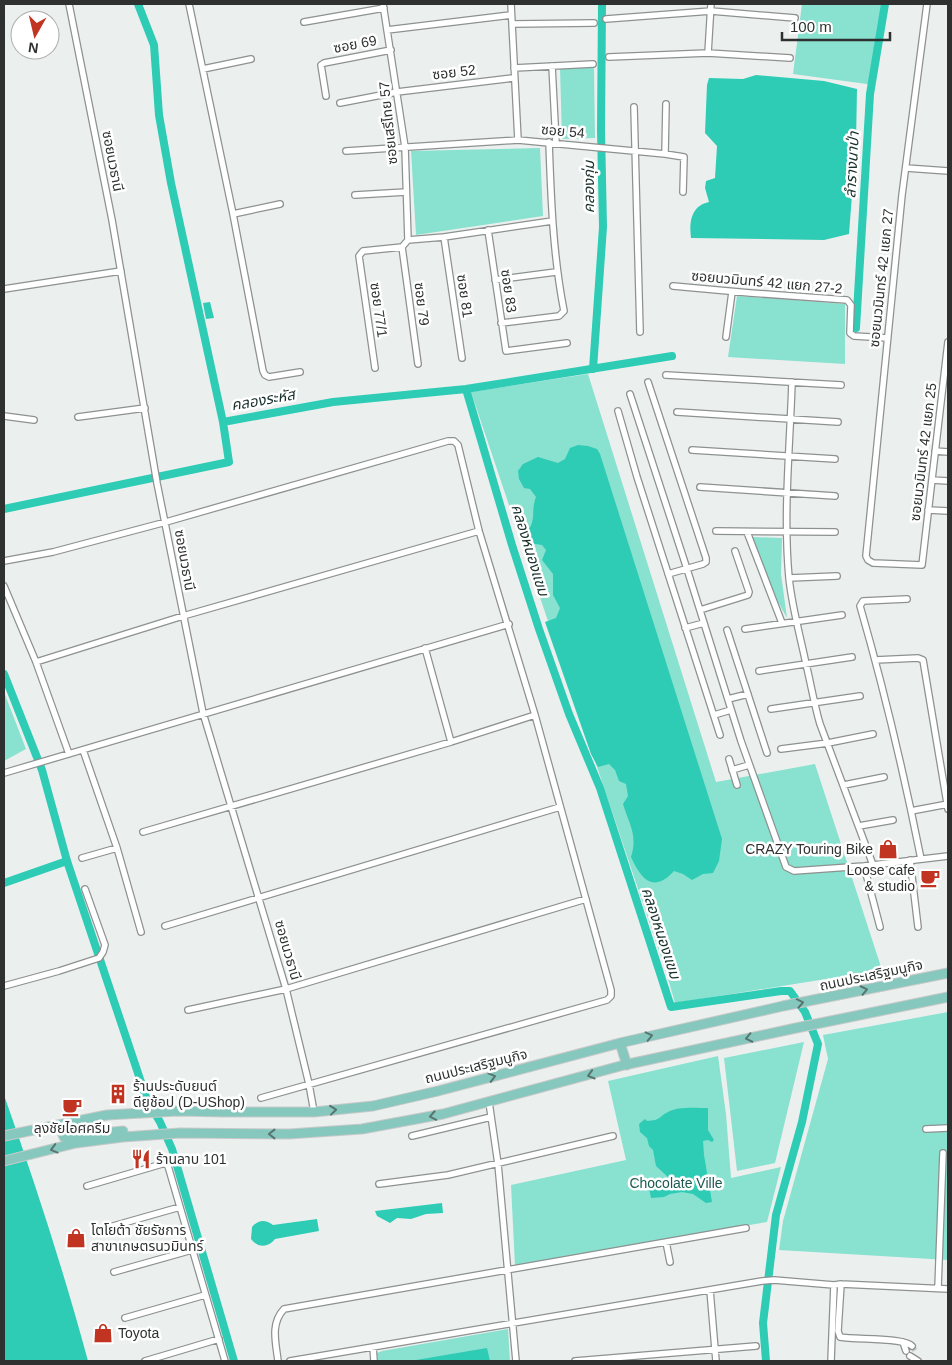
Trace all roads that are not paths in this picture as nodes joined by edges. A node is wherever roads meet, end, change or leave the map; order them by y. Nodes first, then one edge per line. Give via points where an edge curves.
1 (69, 4) edge
2 (189, 4) edge
3 (511, 4) edge
4 (711, 4) edge
5 (927, 4) edge
6 (384, 6) edge
7 (711, 11) junction
8 (511, 15) junction
9 (795, 18) dead end
10 (606, 19) dead end
11 (304, 22) dead end
12 (594, 22) dead end
13 (512, 24) junction
14 (387, 30) junction
15 (391, 50) junction
16 (708, 53) junction
17 (609, 57) dead end
18 (790, 58) dead end
19 (250, 59) dead end
20 (593, 64) dead end
21 (552, 66) junction
22 (514, 68) junction
23 (203, 70) junction
24 (513, 78) junction
25 (398, 92) junction
26 (326, 96) dead end
27 (340, 102) dead end
28 (666, 104) dead end
29 (634, 107) dead end
30 (518, 140) junction
31 (549, 142) junction
32 (556, 143) junction
33 (405, 147) junction
34 (346, 151) dead end
35 (635, 151) junction
36 (665, 154) junction
37 (906, 168) junction
38 (948, 171) edge
39 (406, 192) junction
40 (683, 192) dead end
41 (355, 195) dead end
42 (280, 204) dead end
43 (232, 214) junction
44 (552, 221) junction
45 (488, 230) junction
46 (444, 237) junction
47 (408, 240) junction
48 (402, 247) junction
49 (121, 271) junction
50 (556, 272) junction
51 (495, 280) junction
52 (673, 286) dead end
53 (4, 288) edge
54 (732, 292) junction
55 (501, 323) junction
56 (640, 332) dead end
57 (726, 337) dead end
58 (887, 338) junction
59 (948, 342) edge
60 (567, 343) dead end
61 (462, 358) dead end
62 (418, 364) dead end
63 (375, 368) dead end
64 (300, 372) dead end
65 (666, 375) dead end
66 (648, 382) dead end
67 (792, 382) junction
68 (841, 385) dead end
69 (945, 393) edge
70 (630, 394) dead end
71 (145, 408) junction
72 (618, 411) dead end
73 (677, 412) dead end
74 (4, 416) edge
75 (78, 417) dead end
76 (791, 419) junction
77 (34, 420) dead end
78 (838, 422) dead end
79 (692, 450) dead end
80 (935, 451) junction
81 (948, 452) edge
82 (790, 456) junction
83 (835, 459) dead end
84 (932, 480) junction
85 (948, 481) edge
86 (700, 487) dead end
87 (788, 492) junction
88 (835, 496) dead end
89 (928, 510) junction
90 (948, 510) edge
91 (166, 522) junction
92 (480, 530) junction
93 (716, 531) dead end
94 (748, 532) junction
95 (836, 532) dead end
96 (788, 533) junction
97 (735, 550) dead end
98 (4, 561) edge
99 (922, 566) joint
100 (687, 569) junction
101 (668, 574) junction
102 (837, 576) dead end
103 (789, 578) junction
104 (4, 586) edge
105 (907, 599) dead end
106 (700, 610) junction
107 (842, 615) dead end
108 (183, 616) junction
109 (796, 622) junction
110 (704, 623) junction
111 (782, 623) junction
112 (509, 624) junction
113 (685, 628) junction
114 (745, 629) dead end
115 (727, 630) dead end
116 (425, 648) junction
117 (852, 657) dead end
118 (875, 660) junction
119 (36, 662) junction
120 (806, 664) junction
121 (759, 671) dead end
122 (748, 694) junction
123 (860, 696) dead end
124 (728, 700) junction
125 (814, 702) junction
126 (771, 709) dead end
127 (732, 710) junction
128 (203, 713) junction
129 (535, 715) junction
130 (714, 715) junction
131 (873, 734) dead end
132 (720, 735) dead end
133 (451, 742) junction
134 (828, 743) junction
135 (781, 749) dead end
136 (83, 750) junction
137 (767, 753) dead end
138 (69, 754) junction
139 (729, 759) dead end
140 (749, 765) junction
141 (732, 770) junction
142 (4, 773) edge
143 (884, 776) dead end
144 (738, 785) dead end
145 (844, 785) junction
146 (948, 804) edge
147 (230, 805) junction
148 (560, 808) junction
149 (948, 809) edge
150 (911, 811) junction
151 (893, 820) dead end
152 (859, 826) junction
153 (143, 832) dead end
154 (117, 848) junction
155 (948, 856) edge
156 (82, 858) dead end
157 (920, 859) junction
158 (910, 860) junction
159 (873, 865) junction
160 (864, 866) junction
161 (85, 888) dead end
162 (260, 898) junction
163 (586, 899) junction
164 (165, 926) dead end
165 (880, 927) dead end
166 (918, 927) dead end
167 (142, 932) dead end
168 (948, 973) edge
169 (4, 986) edge
170 (286, 989) junction
171 (948, 997) edge
172 (188, 1010) dead end
173 (620, 1043) junction
174 (627, 1065) junction
175 (309, 1084) junction
176 (261, 1098) dead end
177 (488, 1102) junction
178 (314, 1112) junction
179 (491, 1117) junction
180 (70, 1122) junction
181 (948, 1128) edge
182 (926, 1129) dead end
183 (165, 1133) junction
184 (4, 1136) edge
185 (412, 1136) dead end
186 (613, 1136) dead end
187 (943, 1153) dead end
188 (4, 1161) edge
189 (498, 1164) junction
190 (379, 1184) dead end
191 (87, 1186) dead end
192 (180, 1207) junction
193 (746, 1228) dead end
194 (99, 1230) dead end
195 (666, 1242) junction
196 (192, 1250) junction
197 (670, 1262) dead end
198 (508, 1270) junction
199 (114, 1272) dead end
200 (841, 1284) junction
201 (834, 1285) junction
202 (938, 1288) junction
203 (948, 1289) edge
204 (710, 1290) junction
205 (205, 1295) junction
206 (125, 1318) dead end
207 (513, 1323) junction
208 (219, 1339) junction
209 (903, 1342) junction
210 (756, 1346) dead end
211 (912, 1346) tunnel mouth
212 (373, 1347) junction
213 (716, 1350) junction
214 (916, 1352) tunnel mouth
215 (145, 1361) edge
216 (225, 1361) edge
217 (278, 1361) edge
218 (290, 1361) edge
219 (374, 1361) edge
220 (516, 1361) edge
221 (576, 1361) edge
222 (716, 1361) edge
223 (831, 1361) edge
224 (917, 1361) edge

1 - 49 street, ซอยนวธานี
2 - 23 street
3 - 8 street
4 - 7 street
5 - 37 street, ซอยนวมินทร์ 42 แยก 27
6 - 11 street
6 - 14 street, ซอยเสรีไทย 57
7 - 9 street
7 - 10 street
7 - 16 street
8 - 13 street
8 - 14 street
12 - 13 street
13 - 22 street
14 - 15 street, ซอยเสรีไทย 57
15 - 25 street, ซอยเสรีไทย 57
15 - 26 street, ซอย 69 via 321,65
16 - 17 street
16 - 18 street
19 - 23 street
20 - 21 street
21 - 22 street
21 - 32 street
22 - 24 street
23 - 43 street
24 - 25 street, ซอย 52
24 - 30 street
25 - 27 street, ซอย 52
25 - 33 street, ซอยเสรีไทย 57
28 - 36 street
29 - 35 street
30 - 31 street, ซอย 54
30 - 33 street, ซอย 54
31 - 32 street, ซอย 54
31 - 44 street
32 - 35 street, ซอย 54
33 - 34 street, ซอย 54
33 - 39 street, ซอยเสรีไทย 57
35 - 36 street, ซอย 54
35 - 56 street
36 - 40 street, ซอย 54 via 685,159
37 - 38 street
37 - 58 street, ซอยนวมินทร์ 42 แยก 27
39 - 41 street
39 - 47 street, ซอยเสรีไทย 57
42 - 43 street
43 - 64 street via 265,376
44 - 45 street
44 - 50 street
45 - 46 street
45 - 51 street, ซอย 83
46 - 47 street
46 - 61 street, ซอย 81
47 - 48 street
48 - 62 street, ซอย 79
48 - 63 street, ซอย 77/1 via 363,251 359,256
49 - 53 street
49 - 71 street, ซอยนวธานี
50 - 51 street
50 - 55 street via 562,314
51 - 55 street, ซอย 83
52 - 54 street, ซอยนวมินทร์ 42 แยก 27-2
54 - 57 street
54 - 58 street, ซอยนวมินทร์ 42 แยก 27-2 via 847,300 851,305 850,332 854,336
55 - 60 street, ซอย 83 via 504,349 509,352
58 - 99 street, ซอยนวมินทร์ 42 แยก 27 via 866,556 873,563
59 - 69 street, ซอยนวมินทร์ 42 แยก 25
65 - 67 street
66 - 100 street via 706,558 706,562
67 - 68 street
67 - 76 street
69 - 80 street, ซอยนวมินทร์ 42 แยก 25
70 - 100 street
71 - 75 street
71 - 91 street, ซอยนวธานี
72 - 101 street
73 - 76 street
74 - 77 street
76 - 78 street
76 - 82 street
79 - 82 street
80 - 81 street
80 - 84 street, ซอยนวมินทร์ 42 แยก 25
82 - 83 street
82 - 87 street
84 - 85 street
84 - 89 street, ซอยนวมินทร์ 42 แยก 25
86 - 87 street
87 - 88 street
87 - 96 street
89 - 90 street
89 - 99 street, ซอยนวมินทร์ 42 แยก 25
91 - 92 street via 454,441 458,445
91 - 98 street via 54,552
91 - 108 street, ซอยนวธานี
92 - 108 street
92 - 112 street
93 - 94 street
94 - 96 street
94 - 111 street
95 - 96 street
96 - 103 street
97 - 106 street via 748,595
100 - 101 street
100 - 106 street
101 - 113 street
102 - 103 street
103 - 109 street
104 - 119 street
105 - 118 street via 860,603
106 - 110 street
107 - 109 street
108 - 119 street
108 - 128 street, ซอยนวธานี
109 - 111 street
109 - 120 street
110 - 113 street
110 - 124 street
111 - 114 street
112 - 116 street
112 - 129 street
113 - 130 street
115 - 122 street
116 - 128 street
116 - 133 street
117 - 120 street
118 - 146 street via 923,660
118 - 150 street
119 - 138 street
120 - 121 street
120 - 125 street
122 - 124 street
122 - 137 street
123 - 125 street
124 - 127 street
125 - 126 street
125 - 134 street
127 - 130 street
127 - 140 street
128 - 136 street
128 - 147 street, ซอยนวธานี
129 - 133 street
129 - 148 street
130 - 132 street
131 - 134 street
133 - 147 street
134 - 135 street
134 - 145 street
136 - 138 street
136 - 154 street
138 - 142 street
139 - 141 street
140 - 141 street
140 - 160 street via 789,870
141 - 144 street
143 - 145 street
145 - 152 street
146 - 149 street
146 - 150 street
147 - 153 street
147 - 162 street, ซอยนวธานี
148 - 162 street
148 - 163 street
150 - 157 street
151 - 152 street
152 - 159 street
154 - 156 street
154 - 167 street
155 - 157 street
157 - 158 street
158 - 159 street
158 - 166 street
159 - 160 street
160 - 165 street
161 - 169 street via 105,945 100,956
162 - 164 street
162 - 170 street, ซอยนวธานี
163 - 170 street
163 - 175 street via 611,990 607,1000
173 -> 168 main road, ถนนประเสริฐมนูกิจ
170 - 172 street
170 - 175 street, ซอยนวธานี
171 -> 174 main road
173 - 174 main road
178 -> 173 main road, ถนนประเสริฐมนูกิจ via 373,1106
174 -> 177 main road
175 - 176 street
175 - 178 street, ซอยนวธานี
177 - 179 street
177 -> 183 main road via 362,1129 289,1134
178 - 180 main road, ถนนประเสริฐมนูกิจ via 152,1112
179 - 185 street
179 - 189 street
180 - 183 main road via 61,1130 64,1137
180 - 184 main road, ถนนประเสริฐมนูกิจ
181 - 182 street
183 -> 188 main road via 76,1143
186 - 189 street
187 - 202 street
189 - 190 street via 448,1175
189 - 198 street
191 - 192 street via 165,1164
192 - 194 street
192 - 196 street
193 - 195 street
195 - 197 street
195 - 198 street
196 - 199 street
196 - 205 street
198 - 207 street
198 - 217 street via 284,1309 275,1325
200 - 201 street
200 - 202 street
200 - 209 street via 840,1337
201 - 204 street via 774,1280
201 - 223 street
202 - 203 street
204 - 207 street
204 - 213 street
205 - 206 street
205 - 208 street
207 - 212 street
207 - 220 street
208 - 215 street
208 - 216 street
209 - 211 street
209 - 224 street via 908,1354
210 - 213 street
212 - 218 street
212 - 219 street
213 - 221 street
213 - 222 street
214 - 224 street

